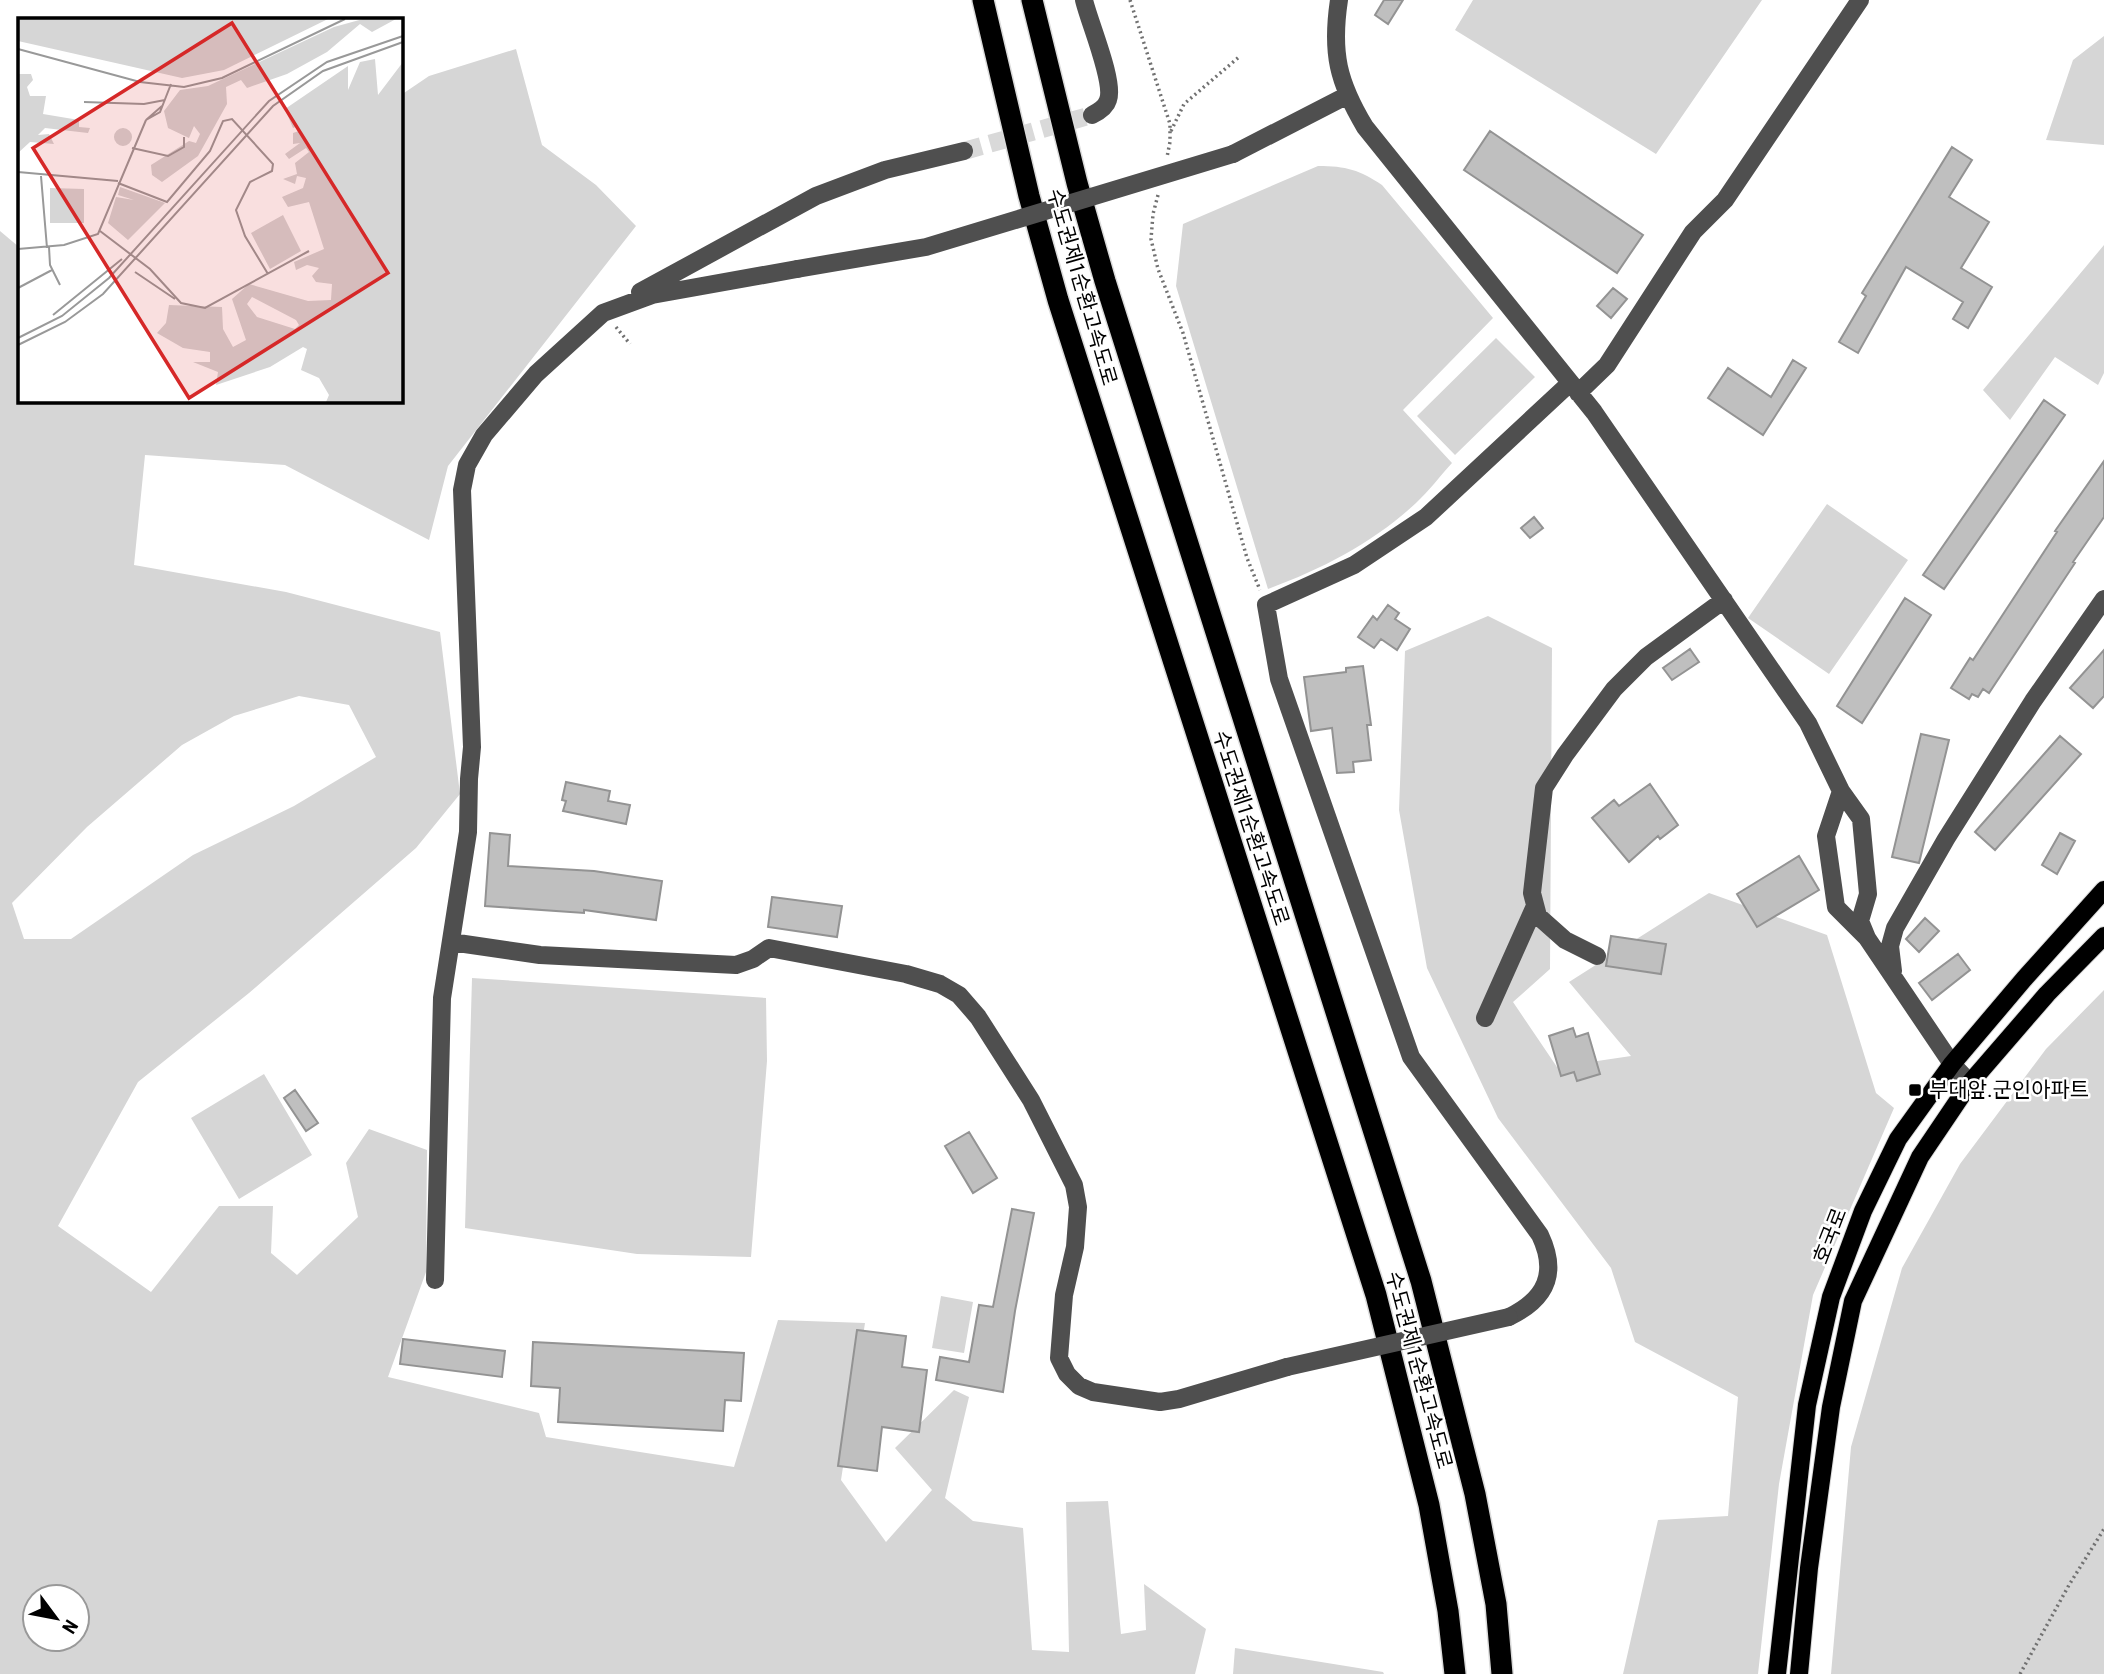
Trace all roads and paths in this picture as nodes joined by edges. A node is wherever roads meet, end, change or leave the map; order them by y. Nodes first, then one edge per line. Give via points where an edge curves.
1 (983, 0) edge
2 (1032, 0) edge
3 (1084, 0) edge
4 (1130, 0) edge
5 (1339, 0) edge
6 (1860, 0) edge
7 (1239, 57) dead end
8 (1346, 96) junction
9 (1092, 115) tunnel mouth
10 (1170, 133) junction
11 (964, 151) tunnel mouth
12 (1165, 167) dead end
13 (1159, 191) dead end
14 (603, 313) junction
15 (1574, 388) junction
16 (2104, 599) edge
17 (1724, 600) junction
18 (1266, 605) junction
19 (1841, 791) junction
20 (2104, 890) edge
21 (1535, 906) junction
22 (2104, 936) edge
23 (1867, 937) junction
24 (451, 942) junction
25 (1597, 956) dead end
26 (1895, 978) junction
27 (1485, 1018) dead end
28 (1952, 1064) junction
29 (1970, 1083) junction
30 (436, 1280) dead end
31 (2104, 1529) edge
32 (1455, 1674) edge
33 (1502, 1674) edge
34 (1777, 1674) edge
35 (1798, 1674) edge
36 (2020, 1674) edge

1 - 32 highway, 수도권제1순환고속도로 via 1058,300 1376,1295 1429,1505
2 - 33 highway, 수도권제1순환고속도로 via 1105,281 1421,1281 1475,1494 1496,1604
3 - 9 lane via 1109,82 1108,100
4 - 10 path
5 - 8 lane via 1337,66
6 - 15 lane via 1725,200 1693,232 1606,365
7 - 10 path via 1184,104
8 - 14 lane, bridge via 1234,154 926,247 652,295
8 - 15 lane via 1365,127
10 - 12 path
11 - 14 lane via 885,170 816,196
13 - 18 path via 1151,239 1158,269 1183,333 1247,558
14 - 24 lane via 536,374 484,435 467,466 462,490 472,747 468,832
15 - 17 lane
15 - 18 lane via 1426,517 1354,565
16 - 26 lane via 2033,701 1895,928 1890,961
17 - 19 lane via 1808,723
17 - 21 lane via 1646,657 1614,689 1544,788 1534,862
18 - 24 lane, bridge via 1279,679 1411,1057 1541,1235 1548,1251 1546,1281 1536,1298 1509,1317 1287,1367 1179,1399 1160,1402 1094,1392 1079,1386 1059,1359 1064,1294 1075,1247 1078,1207 1074,1185 1031,1100 978,1017 959,996 940,984 906,974 769,948 736,965 540,954
19 - 23 lane via 1861,819 1868,894 1860,921
19 - 23 lane via 1826,836 1836,906
20 - 28 main road, 호국로
21 - 25 lane via 1538,916 1565,940
21 - 27 lane
22 - 29 main road
23 - 26 lane
24 - 30 lane via 442,998
26 - 28 lane
28 - 29 lane
28 - 34 main road, 호국로 via 1898,1139 1863,1211 1831,1297 1807,1405
29 - 35 main road via 1920,1157 1853,1301 1831,1407
31 - 36 path

